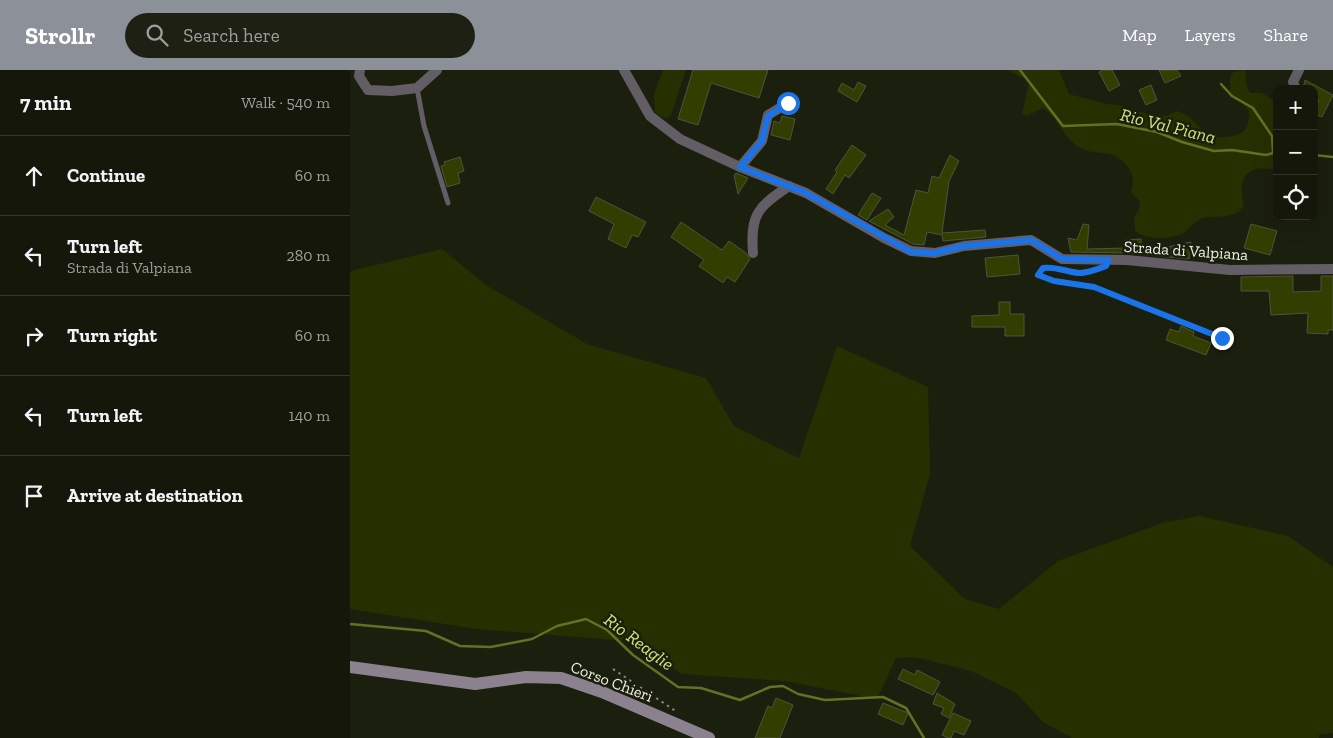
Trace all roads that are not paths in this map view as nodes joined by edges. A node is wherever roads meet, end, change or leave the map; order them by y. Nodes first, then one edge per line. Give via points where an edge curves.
1 (360, 70) edge
2 (437, 70) edge
3 (624, 70) edge
4 (1299, 70) edge
5 (1294, 85) edge
6 (417, 88) junction
7 (788, 103) dead end
8 (740, 167) junction
9 (789, 186) junction
10 (448, 203) dead end
11 (753, 253) dead end
12 (1109, 260) junction
13 (1333, 269) edge
14 (1222, 338) dead end
15 (350, 667) edge
16 (709, 738) edge

1 - 6 street via 359,76 368,90
2 - 6 street
3 - 8 street, Strada di Valpiana via 650,116 680,139
4 - 5 street
6 - 10 lane via 424,126
7 - 8 street via 768,116 762,141
8 - 9 street, Strada di Valpiana
9 - 11 street via 759,210 752,226
9 - 12 street, Strada di Valpiana via 911,252 935,253 964,246 1031,240 1062,259
12 - 13 street, Strada di Valpiana via 1230,270
12 - 14 lane via 1106,266 1096,270 1079,273 1052,266 1043,268 1038,275 1054,281 1094,287
15 - 16 main road, Corso Chieri via 475,684 526,677 561,678

